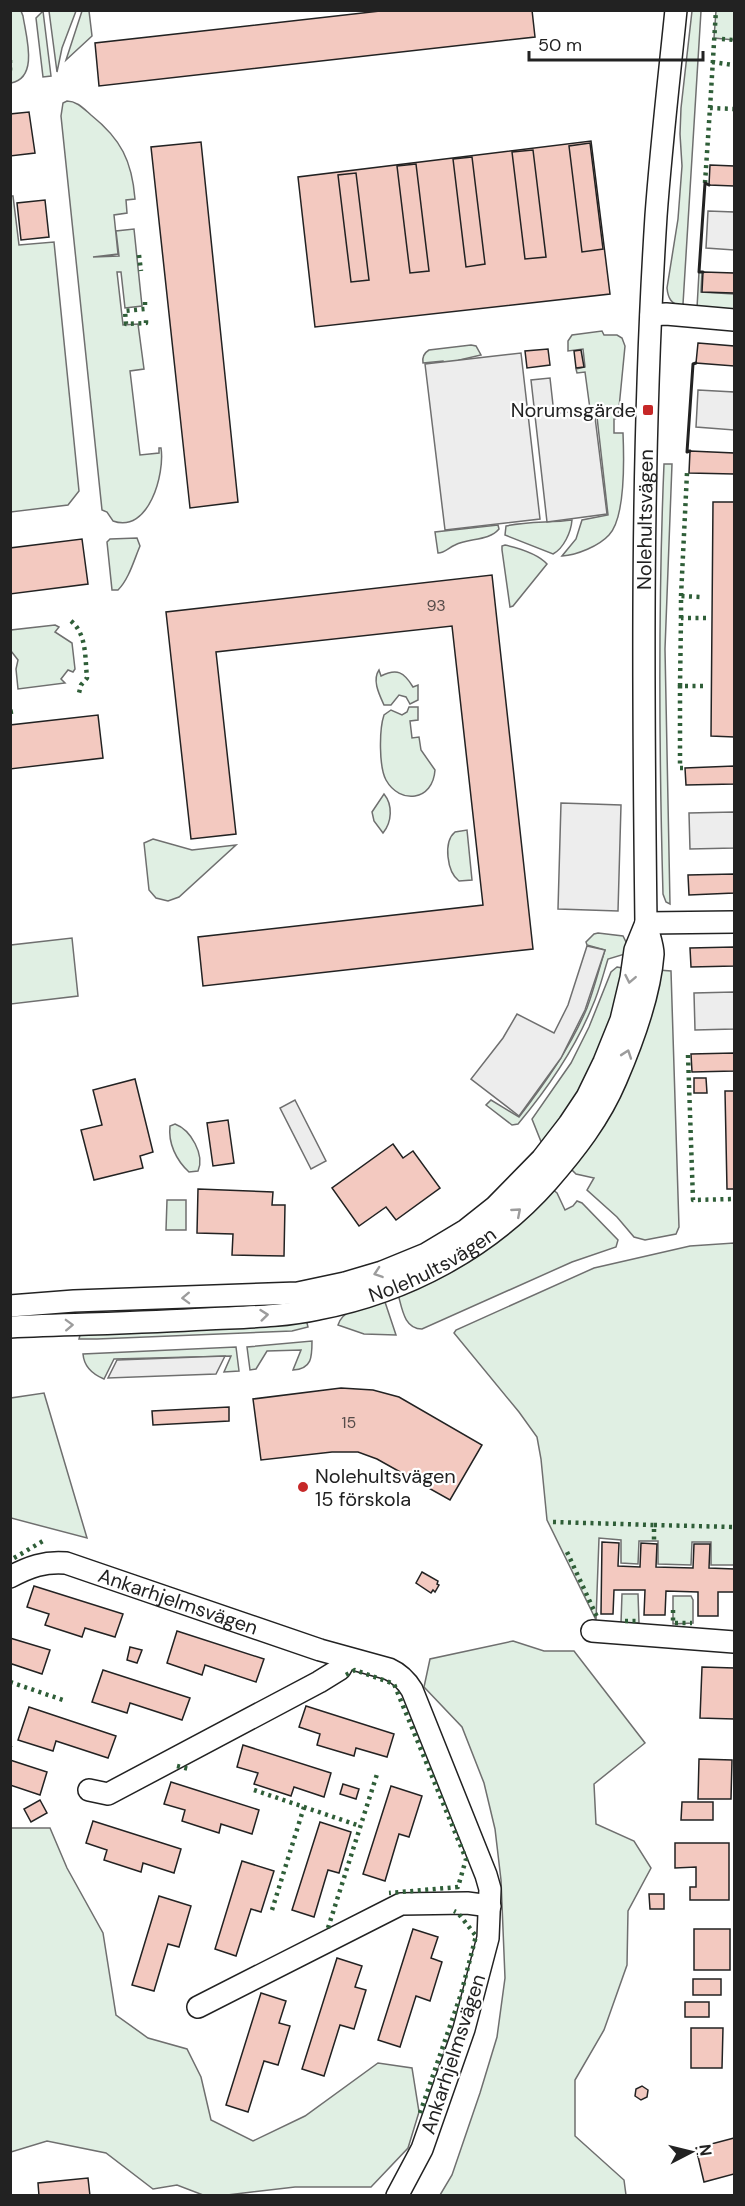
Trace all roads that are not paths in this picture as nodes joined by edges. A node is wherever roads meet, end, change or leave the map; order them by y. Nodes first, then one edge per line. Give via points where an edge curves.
1 (676, 10) edge
2 (651, 315) junction
3 (735, 320) edge
4 (735, 921) edge
5 (646, 923) junction
6 (10, 1306) edge
7 (10, 1327) edge
8 (10, 1576) edge
9 (592, 1631) dead end
10 (735, 1642) edge
11 (346, 1658) junction
12 (89, 1790) dead end
13 (490, 1906) junction
14 (198, 2007) dead end
15 (397, 2196) edge

1 - 2 street, Nolehultsvägen via 656,214
2 - 3 street
2 - 5 street, Nolehultsvägen via 643,709
4 - 5 street
5 -> 6 street, Nolehultsvägen via 634,950 621,1020 587,1097 542,1159 466,1230 382,1272 298,1293
7 -> 5 street, Nolehultsvägen via 306,1312 398,1286 476,1245 506,1222 564,1163 609,1096 625,1060 646,992 653,952
8 - 11 street, Ankarhjelmsvägen via 31,1566 66,1563
9 - 10 street
11 - 12 street via 340,1669 319,1682 108,1794
11 - 13 street, Ankarhjelmsvägen via 399,1673 412,1690 486,1875
13 - 14 street via 401,1904
13 - 15 street, Ankarhjelmsvägen via 488,1938 464,2029 422,2149

